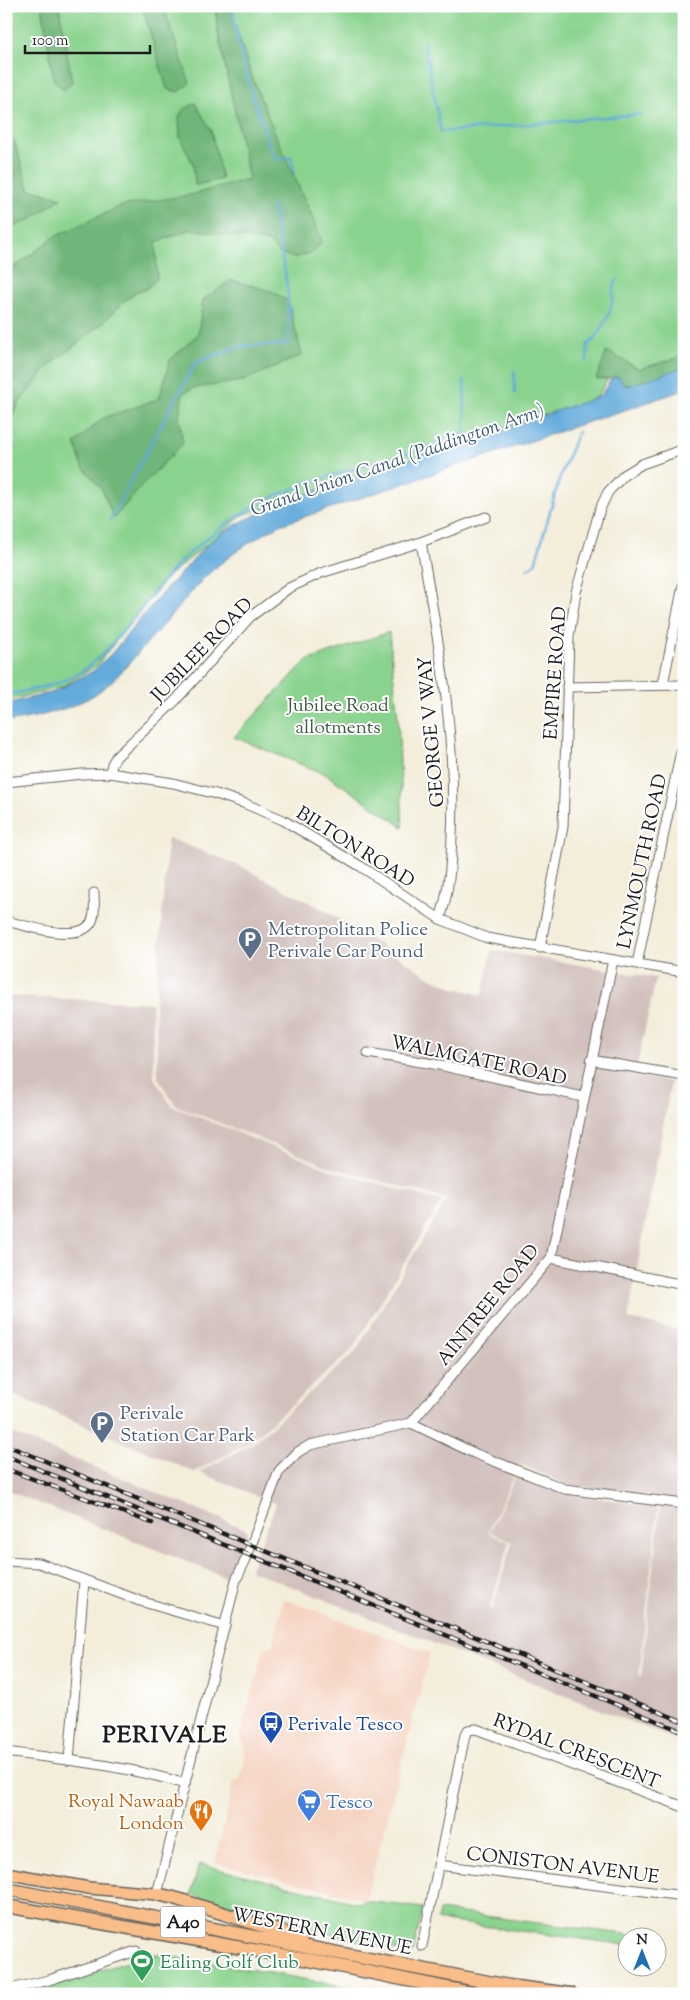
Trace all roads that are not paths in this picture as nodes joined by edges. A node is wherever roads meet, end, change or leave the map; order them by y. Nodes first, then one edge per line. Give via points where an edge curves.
1 (684, 449) edge
2 (486, 517) dead end
3 (421, 542) junction
4 (684, 581) edge
5 (663, 684) junction
6 (684, 685) edge
7 (567, 687) junction
8 (684, 736) edge
9 (110, 773) junction
10 (6, 782) edge
11 (94, 893) dead end
12 (440, 919) junction
13 (6, 921) edge
14 (540, 948) junction
15 (613, 960) junction
16 (637, 964) junction
17 (684, 972) edge
18 (368, 1053) dead end
19 (590, 1060) junction
20 (684, 1076) edge
21 (583, 1097) junction
22 (550, 1258) junction
23 (684, 1269) edge
24 (682, 1285) edge
25 (411, 1423) junction
26 (684, 1504) edge
27 (6, 1561) edge
28 (84, 1581) junction
29 (225, 1626) junction
30 (6, 1752) edge
31 (69, 1760) junction
32 (185, 1784) junction
33 (684, 1807) edge
34 (438, 1865) junction
35 (6, 1873) edge
36 (6, 1889) edge
37 (157, 1894) junction
38 (684, 1896) edge
39 (6, 1906) edge
40 (422, 1946) dead end
41 (136, 1950) dead end
42 (355, 1955) junction
43 (6, 1990) edge
44 (476, 1994) edge
45 (571, 1994) edge

1 - 7 street, EMPIRE ROAD via 632,469 605,497 573,610
2 - 3 street, JUBILEE ROAD
3 - 9 street, JUBILEE ROAD via 321,573 273,599 250,617 175,701 116,757
3 - 12 street, GEORGE V WAY via 447,707 453,782 452,847 447,894
4 - 5 street
5 - 6 street
5 - 7 street
7 - 14 street, EMPIRE ROAD via 563,827
8 - 16 street, LYNMOUTH ROAD
9 - 10 street, BILTON ROAD
9 - 12 street, BILTON ROAD via 216,794 283,820
11 - 13 street via 95,912 86,928 58,932
12 - 14 street, BILTON ROAD via 487,938
14 - 15 street, BILTON ROAD
15 - 16 street, BILTON ROAD
15 - 19 street, AINTREE ROAD
16 - 17 street, BILTON ROAD
18 - 21 street, WALMGATE ROAD
19 - 20 street
19 - 21 street, AINTREE ROAD
21 - 22 street, AINTREE ROAD
22 - 24 street
22 - 25 street, AINTREE ROAD
23 - 24 street
25 - 26 street via 476,1454 565,1488
25 - 29 street via 321,1442 298,1452 279,1471 236,1580
27 - 28 street via 34,1561
28 - 29 street
28 - 31 street
29 - 32 street
30 - 31 street
31 - 32 street via 160,1776
32 - 37 street
33 - 34 street, RYDAL CRESCENT via 476,1729 468,1730
34 - 38 street, CONISTON AVENUE
34 - 40 street, RYDAL CRESCENT
35 - 37 main road via 90,1888
36 - 42 highway, WESTERN AVENUE / A40
37 - 42 highway, A40
39 - 44 highway, WESTERN AVENUE / A40 via 304,1959
41 - 43 street via 49,1980
42 - 45 highway, WESTERN AVENUE / A40 via 509,1986

